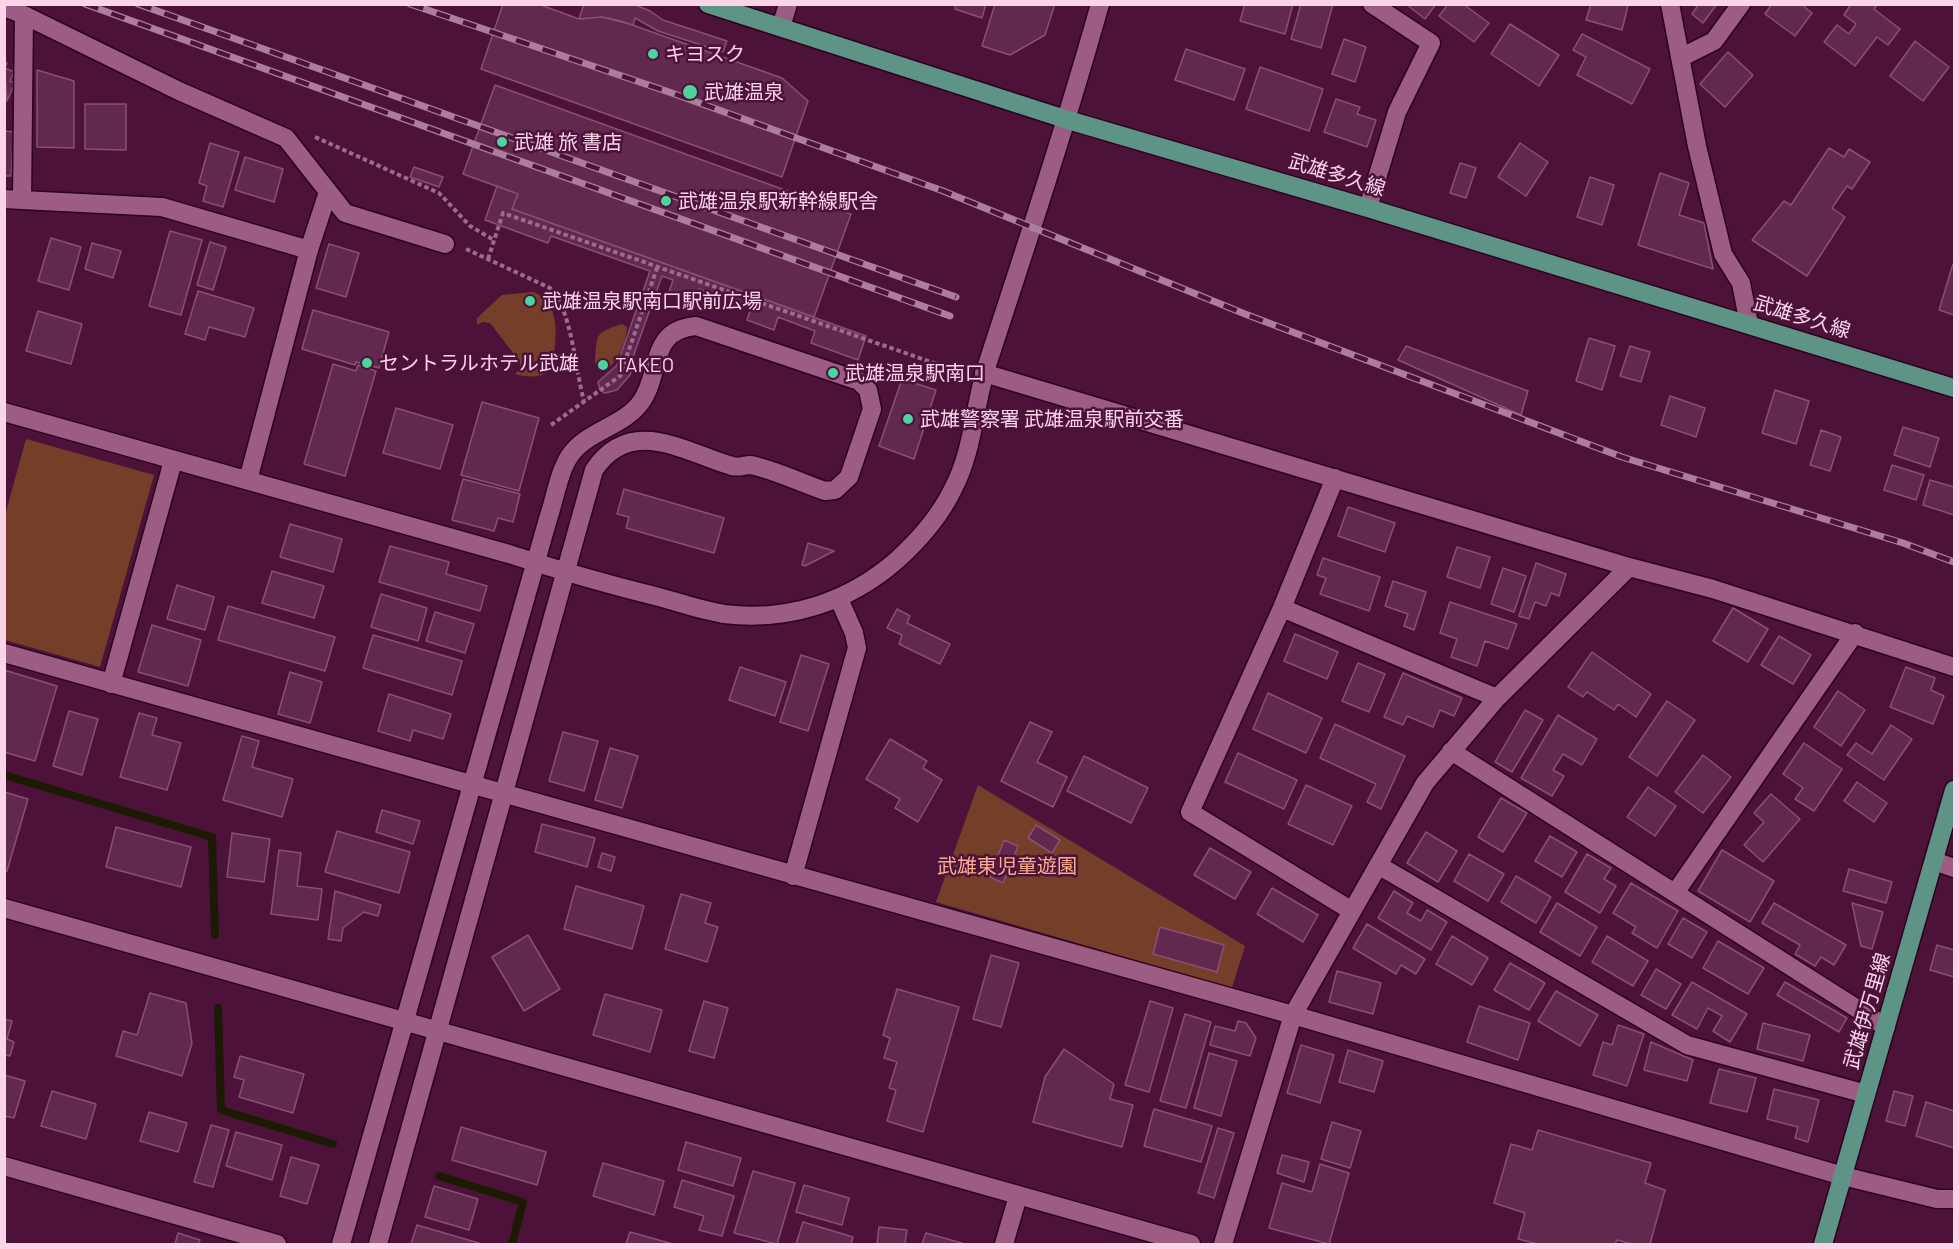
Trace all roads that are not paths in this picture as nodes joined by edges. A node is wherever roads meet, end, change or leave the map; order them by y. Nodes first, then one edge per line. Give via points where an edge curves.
1 (708, 4) edge
2 (788, 4) edge
3 (1100, 4) edge
4 (1372, 4) edge
5 (1670, 4) edge
6 (1741, 4) edge
7 (4, 7) edge
8 (24, 15) junction
9 (781, 27) junction
10 (1680, 58) junction
11 (1068, 120) junction
12 (328, 192) junction
13 (13, 200) edge
14 (1368, 208) junction
15 (445, 244) road end
16 (309, 250) junction
17 (1749, 324) junction
18 (984, 373) junction
19 (1954, 388) edge
20 (4, 412) edge
21 (173, 461) junction
22 (1335, 478) junction
23 (248, 480) junction
24 (537, 563) junction
25 (1629, 567) junction
26 (565, 573) junction
27 (839, 599) junction
28 (1282, 608) junction
29 (1855, 633) junction
30 (4, 653) edge
31 (1954, 667) edge
32 (111, 684) junction
33 (1497, 698) junction
34 (1451, 751) junction
35 (473, 784) junction
36 (1954, 790) edge
37 (505, 794) junction
38 (1934, 861) junction
39 (1378, 865) junction
40 (1954, 868) edge
41 (793, 876) junction
42 (1675, 893) junction
43 (4, 908) edge
44 (1352, 911) junction
45 (1293, 1015) junction
46 (405, 1022) junction
47 (1886, 1027) junction
48 (439, 1031) junction
49 (1866, 1094) junction
50 (4, 1166) edge
51 (1843, 1176) junction
52 (1018, 1196) junction
53 (1954, 1199) edge
54 (277, 1245) edge
55 (341, 1245) edge
56 (378, 1245) edge
57 (1004, 1245) edge
58 (1191, 1245) edge
59 (1223, 1245) edge
60 (1823, 1245) edge

1 - 9 main road, 武雄多久線
2 - 9 street
3 - 11 street
4 - 14 street via 1431,43 1397,112
5 - 10 street
6 - 10 street via 1714,41
7 - 8 street
8 - 12 street via 286,138
8 - 13 street
9 - 11 main road, 武雄多久線
10 - 17 street via 1696,146 1723,254 1741,283
11 - 14 main road, 武雄多久線
11 - 18 street
12 - 15 street via 345,213
12 - 16 street
13 - 16 street via 162,207
14 - 17 main road, 武雄多久線
16 - 23 street
17 - 19 main road, 武雄多久線
18 - 22 street
18 - 27 street via 973,432 954,488 940,510 909,549 887,569
20 - 21 street
21 - 23 street
21 - 32 street
22 - 25 street
22 - 28 street
23 - 24 street
24 - 26 street
24 - 26 street via 569,456 580,444 634,411 646,392 662,346 675,330 696,326 859,381 868,390 872,409 849,477 835,490 825,491 750,465 736,468 669,443 644,439 618,447 600,460 594,470
24 - 35 street
25 - 29 street
25 - 33 street
26 - 27 street via 724,614 776,615
26 - 37 street
27 - 41 street via 857,648
28 - 33 street
28 - 44 street via 1190,812
29 - 31 street
29 - 42 street
30 - 32 street
32 - 35 street
33 - 34 street
34 - 39 street via 1425,783
34 - 42 street
35 - 37 street
35 - 46 street
36 - 38 main road, 武雄伊万里線
37 - 41 street
37 - 48 street
38 - 40 street
38 - 47 main road, 武雄伊万里線
39 - 44 street
39 - 49 street via 1687,1045
41 - 45 street
42 - 47 street
43 - 46 street
44 - 45 street
45 - 51 street
45 - 59 street
46 - 48 street
46 - 55 street
47 - 49 main road, 武雄伊万里線
48 - 52 street
48 - 56 street
49 - 51 main road, 武雄伊万里線
50 - 54 street
51 - 53 street
51 - 60 main road, 武雄伊万里線
52 - 57 street
52 - 58 street

